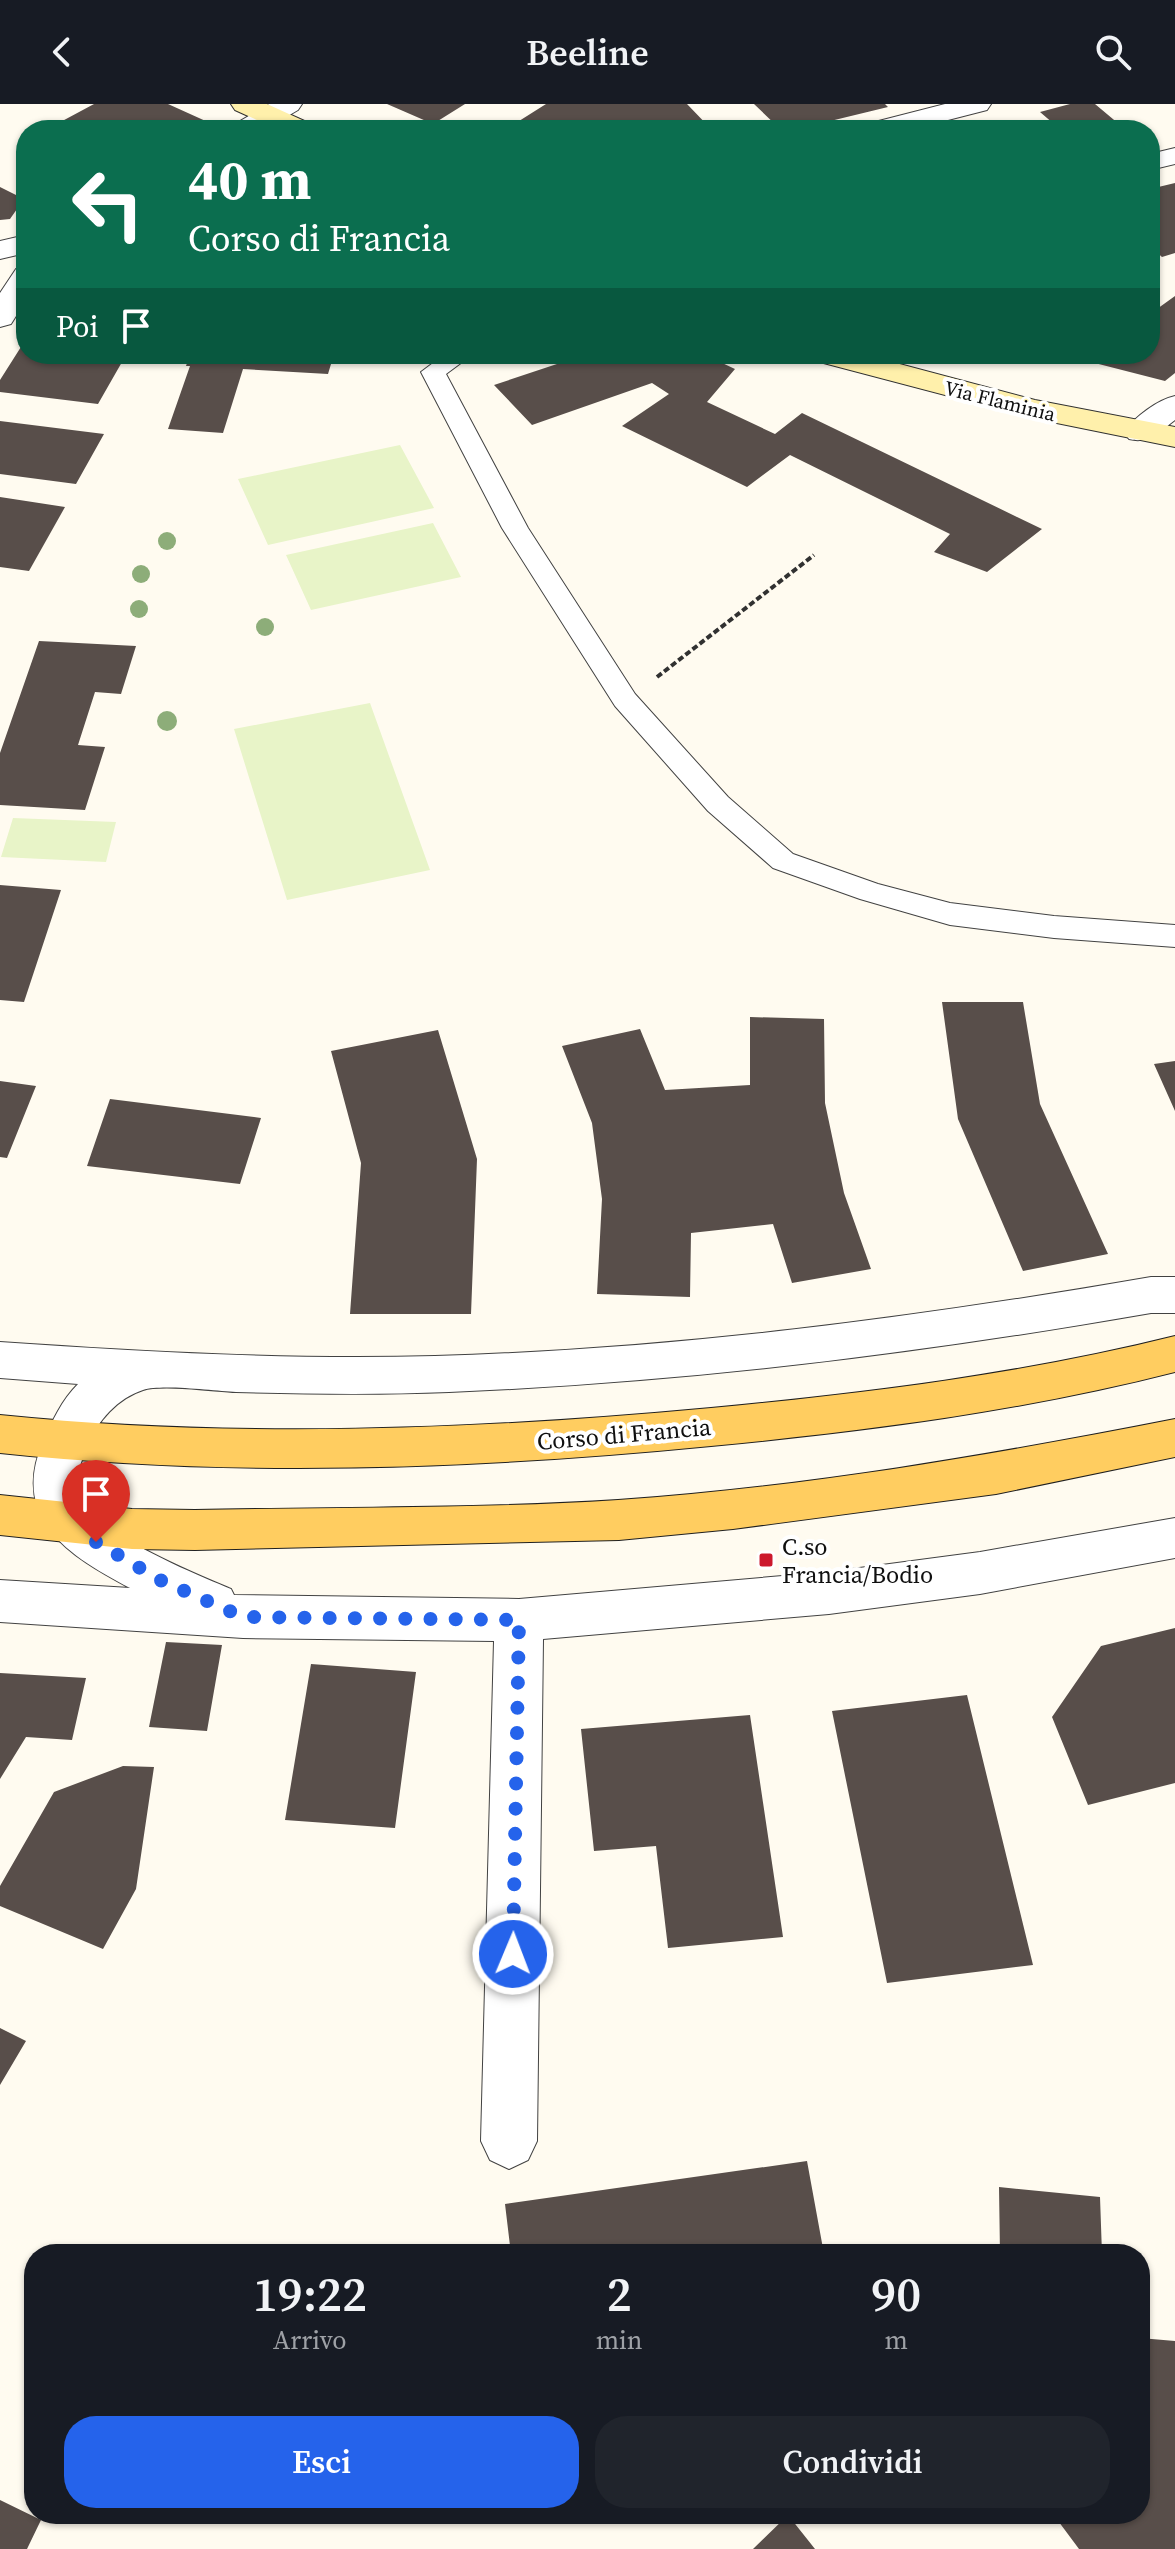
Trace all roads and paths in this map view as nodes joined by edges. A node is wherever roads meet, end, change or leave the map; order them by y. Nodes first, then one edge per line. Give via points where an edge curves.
1 (977, 104) edge
2 (267, 108) edge
3 (286, 120) edge
4 (915, 120) edge
5 (16, 292) edge
6 (0, 318) edge
7 (445, 364) edge
8 (863, 364) edge
9 (1175, 405) edge
10 (1140, 432) junction
11 (1175, 437) edge
12 (814, 555) dead end
13 (625, 700) junction
14 (1175, 936) edge
15 (1175, 1295) edge
16 (1175, 1354) edge
17 (0, 1360) edge
18 (142, 1372) junction
19 (0, 1434) edge
20 (1175, 1438) edge
21 (66, 1442) junction
22 (0, 1515) edge
23 (70, 1523) junction
24 (1175, 1538) edge
25 (0, 1601) edge
26 (243, 1617) junction
27 (519, 1620) junction
28 (509, 2141) dead end

1 - 4 street
2 - 3 street
5 - 6 street
7 - 13 lane via 433,372 515,528
8 - 10 street, Via Flaminia via 1005,403
9 - 10 street
10 - 11 street, Via Flaminia
12 - 13 path
13 - 14 lane via 718,804 783,861 950,914
15 - 18 street via 876,1342 563,1371 451,1376
16 - 21 main road, Corso di Francia via 1015,1389 614,1437 281,1447
17 - 18 street
18 - 21 street via 116,1380 88,1400
19 - 21 main road, Corso di Francia
20 - 23 main road via 996,1474 619,1520 195,1530
21 - 23 street via 54,1483
22 - 23 main road
23 - 26 street via 162,1581
24 - 27 street via 829,1593
25 - 26 street
26 - 27 street
27 - 28 street

